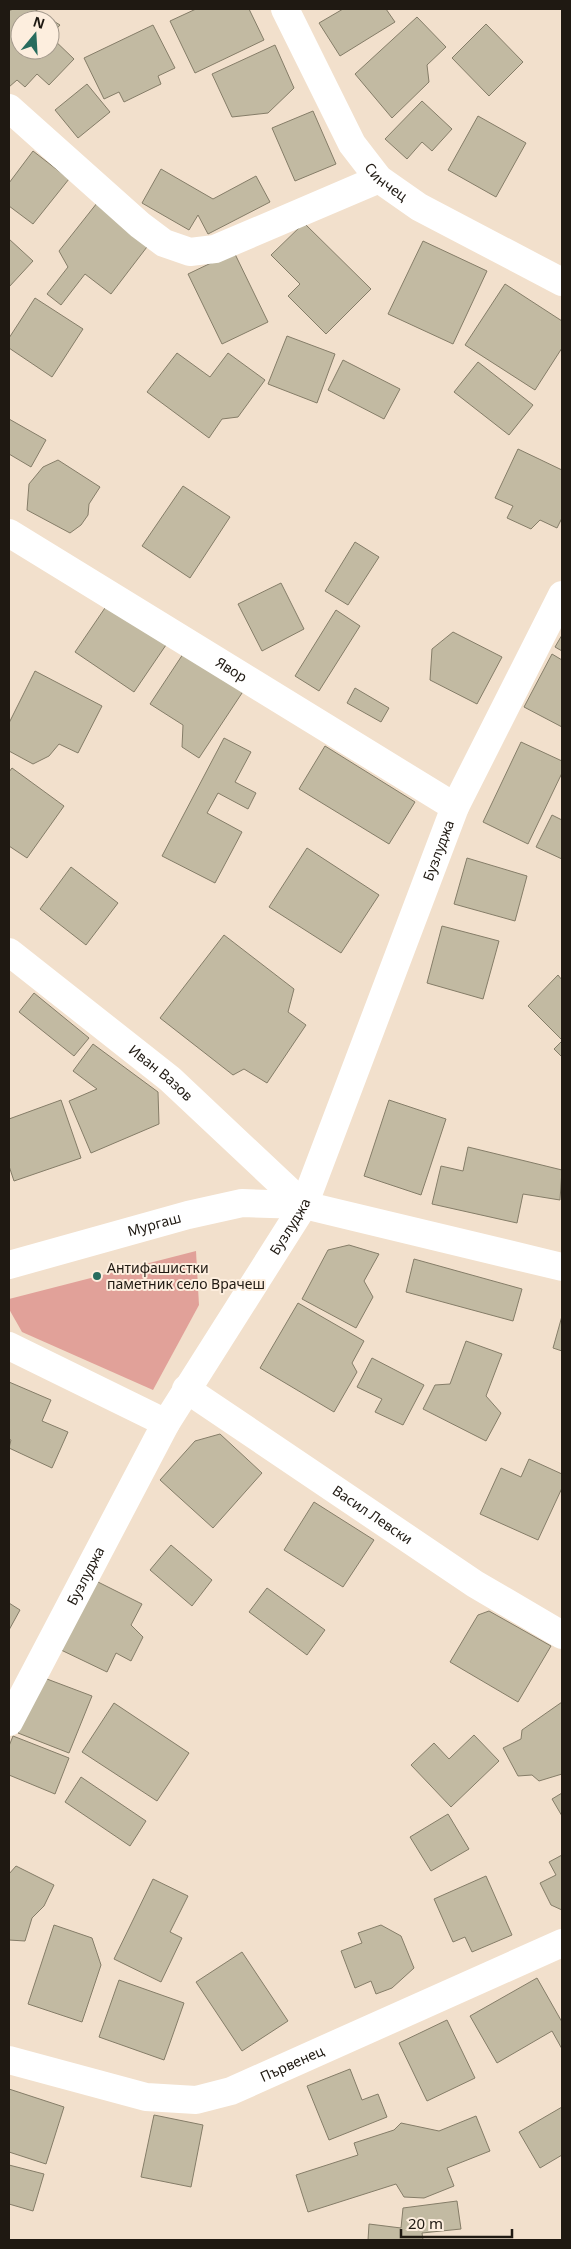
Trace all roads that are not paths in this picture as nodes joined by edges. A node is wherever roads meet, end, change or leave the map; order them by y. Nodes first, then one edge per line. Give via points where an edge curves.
1 (285, 9) edge
2 (9, 108) edge
3 (379, 179) junction
4 (562, 282) edge
5 (9, 533) edge
6 (562, 595) edge
7 (454, 807) junction
8 (9, 952) edge
9 (304, 1205) junction
10 (9, 1265) edge
11 (562, 1267) edge
12 (9, 1346) edge
13 (186, 1389) junction
14 (166, 1423) junction
15 (562, 1634) edge
16 (9, 1722) edge
17 (562, 1943) edge
18 (9, 2060) edge

1 - 3 street, Синчец via 352,144
2 - 3 street via 140,225 164,244 190,252 215,249
3 - 4 street, Синчец via 419,207
5 - 7 street, Явор
6 - 7 street, Бузлуджа
7 - 9 street, Бузлуджа
8 - 9 street, Иван Вазов via 170,1079
9 - 10 street, Мургаш via 242,1204 188,1215
9 - 11 street, Мургаш
9 - 13 street, Бузлуджа
12 - 14 street
13 - 14 street, Бузлуджа
13 - 15 street, Васил Левски via 475,1584
14 - 16 street, Бузлуджа
17 - 18 street, Първенец via 231,2091 196,2100 146,2097

